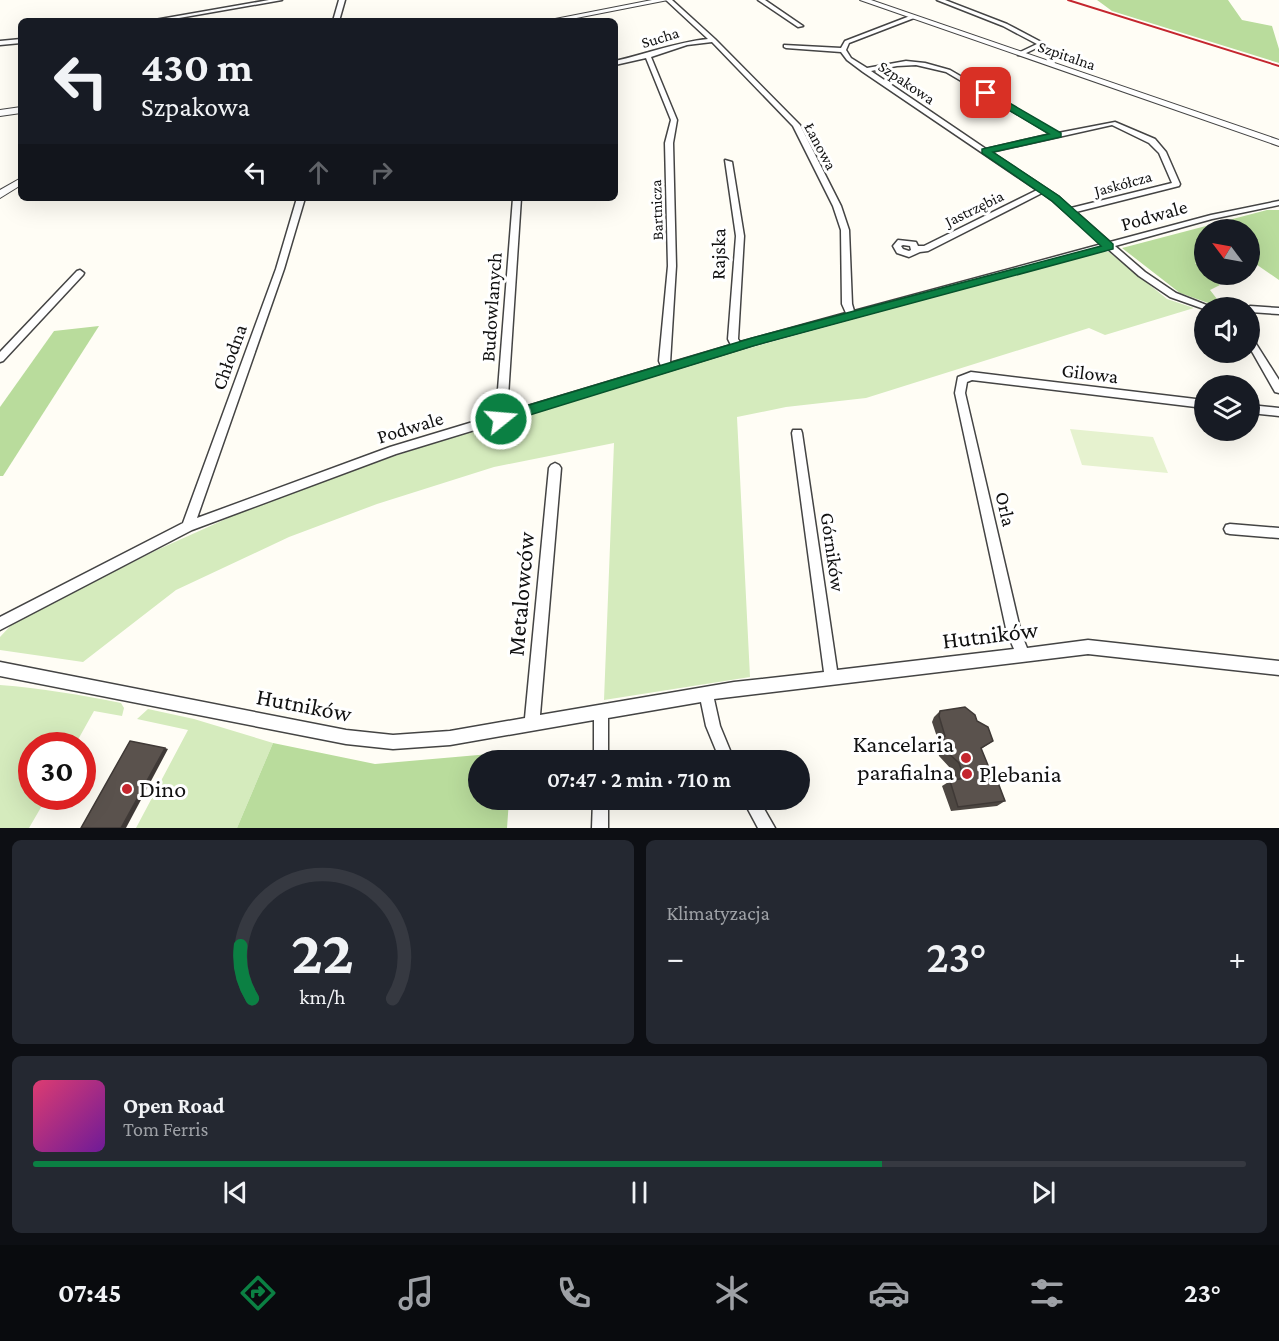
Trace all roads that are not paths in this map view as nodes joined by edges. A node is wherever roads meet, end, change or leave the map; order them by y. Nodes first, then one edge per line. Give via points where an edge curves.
1 (279, 0) edge
2 (342, 0) edge
3 (667, 0) edge
4 (761, 0) edge
5 (864, 0) edge
6 (939, 0) edge
7 (912, 17) junction
8 (170, 18) edge
9 (337, 18) edge
10 (566, 18) edge
11 (800, 26) dead end
12 (713, 40) junction
13 (18, 41) edge
14 (0, 43) edge
15 (786, 46) dead end
16 (843, 50) junction
17 (1020, 54) junction
18 (648, 56) junction
19 (618, 62) edge
20 (865, 70) junction
21 (18, 110) edge
22 (0, 113) edge
23 (1057, 135) junction
24 (1279, 145) edge
25 (985, 151) junction
26 (728, 162) dead end
27 (18, 183) edge
28 (1043, 190) junction
29 (0, 195) edge
30 (300, 201) edge
31 (517, 201) edge
32 (1279, 204) edge
33 (1070, 211) junction
34 (1109, 247) junction
35 (917, 249) dead end
36 (80, 273) dead end
37 (1194, 303) edge
38 (1260, 310) edge
39 (1279, 312) edge
40 (851, 315) junction
41 (737, 346) junction
42 (1260, 357) edge
43 (0, 358) edge
44 (667, 368) junction
45 (971, 376) joint
46 (1279, 388) edge
47 (1194, 403) edge
48 (1260, 410) edge
49 (1279, 412) edge
50 (501, 419) junction
51 (797, 434) dead end
52 (555, 468) dead end
53 (188, 526) junction
54 (1230, 529) dead end
55 (1279, 533) edge
56 (0, 624) edge
57 (1023, 654) junction
58 (1279, 668) edge
59 (0, 669) edge
60 (831, 676) junction
61 (706, 695) junction
62 (601, 712) junction
63 (532, 723) junction
64 (601, 750) edge
65 (723, 750) edge
66 (601, 810) edge
67 (757, 810) edge
68 (600, 828) edge
69 (767, 828) edge

1 - 8 street
2 - 9 street
3 - 10 street
3 - 12 street, Łanowa
4 - 11 street
5 - 7 street, Szpitalna
6 - 17 street via 1042,44
7 - 16 street, Szpakowa via 847,42
7 - 17 street, Szpitalna
12 - 18 street, Sucha via 686,43
12 - 40 street, Łanowa via 796,125 837,206 846,230 847,304
13 - 14 street
15 - 16 street
16 - 20 street, Szpakowa
17 - 24 street, Szpitalna
18 - 19 street, Sucha
18 - 44 street, Bartnicza via 674,120 669,143 672,266 664,361
20 - 23 street via 902,62 948,71
20 - 25 street, Szpakowa
21 - 22 street
23 - 25 street, Jaskółcza
23 - 33 street, Jaskółcza via 1113,123 1129,128 1157,146 1176,184
25 - 28 street, Szpakowa
26 - 41 street, Rajska via 740,236 733,339
27 - 29 street
28 - 33 street, Szpakowa
28 - 35 street, Jastrzębia via 925,249
30 - 53 street, Chłodna via 280,269
31 - 50 street, Budowlanych
32 - 34 street, Podwale via 1211,218
33 - 34 street, Szpakowa
34 - 37 street, Szpakowa via 1173,295
34 - 40 street, Podwale
36 - 43 street
38 - 39 street
40 - 41 street, Podwale
41 - 44 street, Podwale
42 - 46 street
44 - 50 street, Podwale
45 - 47 street, Gilowa
45 - 57 street, Orla via 962,380 960,393 1014,633
48 - 49 street
50 - 53 street, Podwale via 394,450
51 - 60 street, Górników
52 - 63 street, Metalowców
53 - 56 street, Podwale
54 - 55 street
57 - 58 street, Hutników via 1088,647
57 - 60 street, Hutników
59 - 63 street, Hutników via 346,737 393,742 450,738
60 - 61 street, Hutników
61 - 62 street, Hutników
61 - 65 street
62 - 63 street, Hutników
62 - 64 street
66 - 68 street
67 - 69 street

